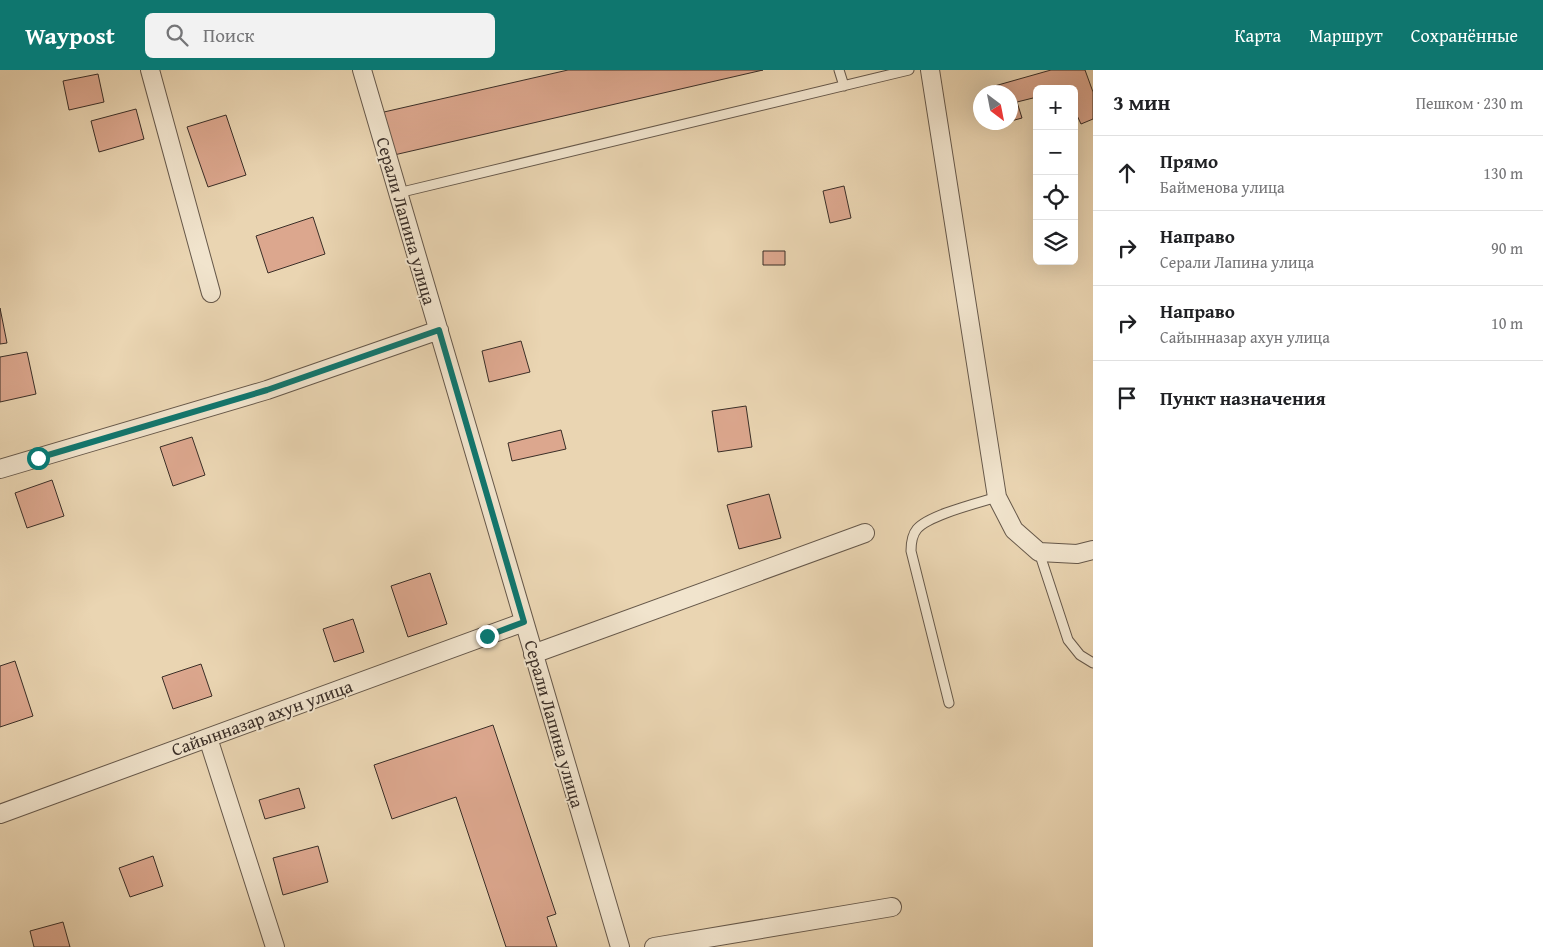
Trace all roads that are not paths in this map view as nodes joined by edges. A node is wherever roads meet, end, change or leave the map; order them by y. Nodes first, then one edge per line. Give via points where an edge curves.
1 (150, 70) edge
2 (362, 70) edge
3 (840, 70) edge
4 (909, 70) edge
5 (930, 70) edge
6 (844, 86) junction
7 (398, 193) junction
8 (211, 293) dead end
9 (439, 330) junction
10 (0, 469) edge
11 (997, 497) junction
12 (865, 533) dead end
13 (1093, 550) edge
14 (1040, 552) junction
15 (524, 622) junction
16 (533, 654) junction
17 (1093, 663) edge
18 (949, 703) dead end
19 (208, 738) junction
20 (0, 814) edge
21 (892, 907) dead end
22 (275, 947) edge
23 (620, 947) edge
24 (654, 947) edge

1 - 8 street
2 - 7 street, Серали Лапина улица
3 - 6 lane
4 - 6 lane
5 - 11 street
6 - 7 lane
7 - 9 street, Серали Лапина улица
9 - 10 street via 267,390
9 - 15 street, Серали Лапина улица
11 - 14 street via 1014,530
11 - 18 lane via 929,519 912,538 910,551
12 - 16 street
13 - 14 street via 1076,554
14 - 17 lane via 1068,640 1080,655
15 - 16 street, Серали Лапина улица
15 - 19 street, Сайынназар ахун улица
16 - 23 street, Серали Лапина улица
19 - 20 street, Сайынназар ахун улица
19 - 22 street
21 - 24 street

